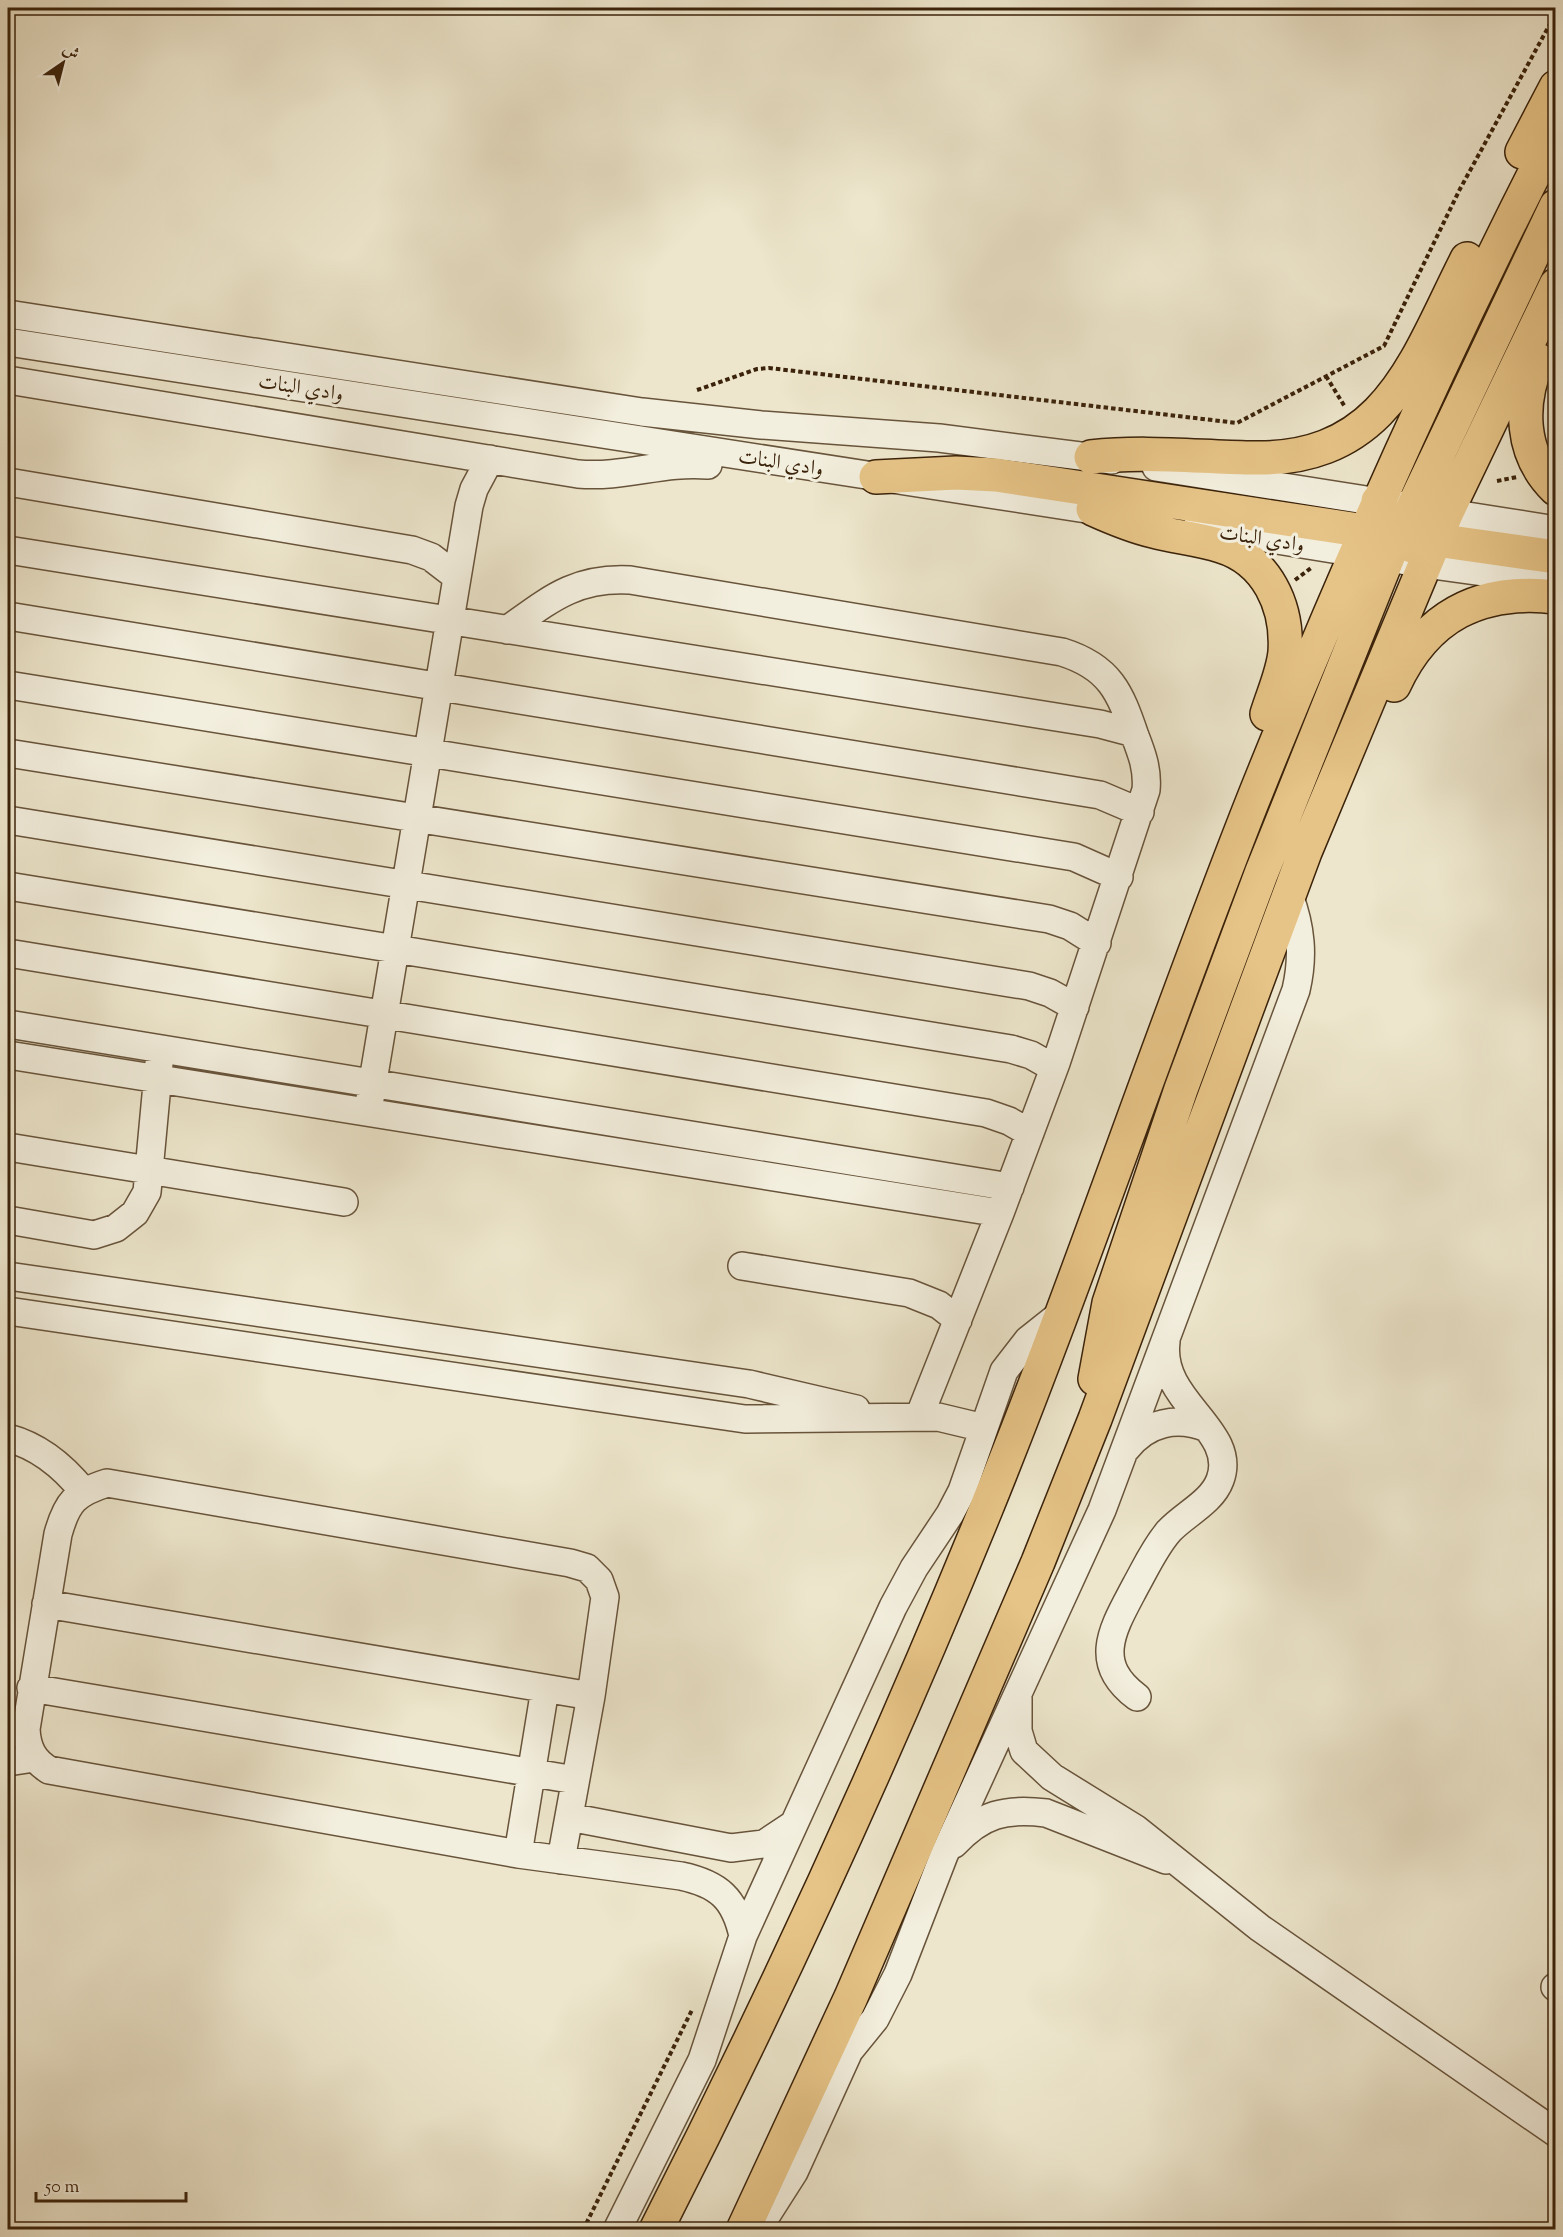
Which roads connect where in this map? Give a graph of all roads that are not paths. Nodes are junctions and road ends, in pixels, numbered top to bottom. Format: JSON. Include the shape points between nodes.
{"nodes":[{"id":1,"x":1556,"y":87,"type":"edge"},
{"id":2,"x":1556,"y":131,"type":"edge"},
{"id":3,"x":1556,"y":206,"type":"edge"},
{"id":4,"x":1556,"y":285,"type":"edge"},
{"id":5,"x":8,"y":314,"type":"edge"},
{"id":6,"x":1556,"y":324,"type":"edge"},
{"id":7,"x":8,"y":342,"type":"edge"},
{"id":8,"x":8,"y":380,"type":"edge"},
{"id":9,"x":1091,"y":457,"type":"junction"},
{"id":10,"x":490,"y":459,"type":"junction"},
{"id":11,"x":794,"y":464,"type":"junction"},
{"id":12,"x":876,"y":477,"type":"junction"},
{"id":13,"x":8,"y":482,"type":"edge"},
{"id":14,"x":1556,"y":489,"type":"edge"},
{"id":15,"x":1378,"y":501,"type":"junction"},
{"id":16,"x":1093,"y":510,"type":"junction"},
{"id":17,"x":1556,"y":530,"type":"edge"},
{"id":18,"x":1403,"y":537,"type":"junction"},
{"id":19,"x":8,"y":550,"type":"edge"},
{"id":20,"x":1556,"y":556,"type":"edge"},
{"id":21,"x":457,"y":577,"type":"junction"},
{"id":22,"x":1556,"y":582,"type":"edge"},
{"id":23,"x":1556,"y":597,"type":"edge"},
{"id":24,"x":8,"y":616,"type":"edge"},
{"id":25,"x":449,"y":621,"type":"junction"},
{"id":26,"x":507,"y":630,"type":"junction"},
{"id":27,"x":8,"y":685,"type":"edge"},
{"id":28,"x":438,"y":688,"type":"junction"},
{"id":29,"x":1134,"y":733,"type":"junction"},
{"id":30,"x":8,"y":753,"type":"edge"},
{"id":31,"x":427,"y":753,"type":"junction"},
{"id":32,"x":1253,"y":801,"type":"junction"},
{"id":33,"x":1140,"y":812,"type":"junction"},
{"id":34,"x":416,"y":818,"type":"junction"},
{"id":35,"x":8,"y":820,"type":"edge"},
{"id":36,"x":1305,"y":852,"type":"junction"},
{"id":37,"x":1119,"y":877,"type":"junction"},
{"id":38,"x":405,"y":884,"type":"junction"},
{"id":39,"x":8,"y":886,"type":"edge"},
{"id":40,"x":1289,"y":895,"type":"junction"},
{"id":41,"x":1097,"y":943,"type":"junction"},
{"id":42,"x":394,"y":951,"type":"junction"},
{"id":43,"x":8,"y":953,"type":"edge"},
{"id":44,"x":1075,"y":1007,"type":"junction"},
{"id":45,"x":384,"y":1015,"type":"junction"},
{"id":46,"x":8,"y":1024,"type":"edge"},
{"id":47,"x":160,"y":1048,"type":"junction"},
{"id":48,"x":8,"y":1055,"type":"edge"},
{"id":49,"x":1054,"y":1068,"type":"junction"},
{"id":50,"x":158,"y":1079,"type":"junction"},
{"id":51,"x":372,"y":1083,"type":"junction"},
{"id":52,"x":367,"y":1114,"type":"junction"},
{"id":53,"x":1030,"y":1133,"type":"junction"},
{"id":54,"x":8,"y":1147,"type":"edge"},
{"id":55,"x":149,"y":1170,"type":"junction"},
{"id":56,"x":1010,"y":1187,"type":"junction"},
{"id":57,"x":344,"y":1202,"type":"dead end"},
{"id":58,"x":1000,"y":1213,"type":"junction"},
{"id":59,"x":8,"y":1220,"type":"edge"},
{"id":60,"x":742,"y":1266,"type":"dead end"},
{"id":61,"x":8,"y":1276,"type":"edge"},
{"id":62,"x":8,"y":1311,"type":"edge"},
{"id":63,"x":1062,"y":1313,"type":"junction"},
{"id":64,"x":958,"y":1320,"type":"junction"},
{"id":65,"x":1167,"y":1335,"type":"junction"},
{"id":66,"x":919,"y":1416,"type":"junction"},
{"id":67,"x":887,"y":1417,"type":"junction"},
{"id":68,"x":1095,"y":1419,"type":"junction"},
{"id":69,"x":984,"y":1428,"type":"junction"},
{"id":70,"x":1208,"y":1428,"type":"junction"},
{"id":71,"x":8,"y":1438,"type":"edge"},
{"id":72,"x":1125,"y":1451,"type":"junction"},
{"id":73,"x":82,"y":1491,"type":"junction"},
{"id":74,"x":46,"y":1604,"type":"junction"},
{"id":75,"x":31,"y":1688,"type":"junction"},
{"id":76,"x":545,"y":1689,"type":"junction"},
{"id":77,"x":1018,"y":1690,"type":"junction"},
{"id":78,"x":591,"y":1696,"type":"junction"},
{"id":79,"x":1137,"y":1697,"type":"dead end"},
{"id":80,"x":34,"y":1758,"type":"junction"},
{"id":81,"x":8,"y":1762,"type":"edge"},
{"id":82,"x":532,"y":1771,"type":"junction"},
{"id":83,"x":575,"y":1780,"type":"junction"},
{"id":84,"x":569,"y":1817,"type":"junction"},
{"id":85,"x":791,"y":1826,"type":"junction"},
{"id":86,"x":518,"y":1854,"type":"junction"},
{"id":87,"x":944,"y":1855,"type":"junction"},
{"id":88,"x":561,"y":1860,"type":"junction"},
{"id":89,"x":1178,"y":1864,"type":"junction"},
{"id":90,"x":743,"y":1936,"type":"junction"},
{"id":91,"x":1556,"y":2133,"type":"edge"},
{"id":92,"x":701,"y":2141,"type":"junction"},
{"id":93,"x":617,"y":2229,"type":"edge"},
{"id":94,"x":656,"y":2229,"type":"edge"},
{"id":95,"x":672,"y":2229,"type":"edge"},
{"id":96,"x":743,"y":2229,"type":"edge"},
{"id":97,"x":757,"y":2229,"type":"edge"}],
"edges":[{"from":1,"to":9,"type":"main road","via":[[1411,370],[1398,392],[1361,430],[1323,447],[1278,457],[1137,453]]},
{"from":2,"to":15,"type":"main road"},
{"from":3,"to":18,"type":"main road"},
{"from":4,"to":18,"type":"main road"},
{"from":5,"to":9,"type":"street","name":"وادي البنات","via":[[642,412],[939,438]]},
{"from":6,"to":14,"type":"main road","via":[[1528,387],[1525,416],[1533,455]]},
{"from":7,"to":11,"type":"street","name":"وادي البنات"},
{"from":8,"to":10,"type":"street"},
{"from":9,"to":15,"type":"street","name":"وادي البنات"},
{"from":10,"to":11,"type":"street","via":[[599,476],[688,464],[736,468]]},
{"from":10,"to":21,"type":"street","via":[[471,497]]},
{"from":11,"to":12,"type":"street","name":"وادي البنات"},
{"from":12,"to":16,"type":"street","name":"وادي البنات"},
{"from":12,"to":18,"type":"main road","via":[[956,472],[1006,476]]},
{"from":13,"to":21,"type":"street","via":[[412,550],[431,557]]},
{"from":15,"to":18,"type":"main road"},
{"from":16,"to":18,"type":"street","name":"وادي البنات"},
{"from":16,"to":32,"type":"main road","via":[[1125,524],[1224,546],[1242,555],[1272,584],[1281,608],[1285,651],[1262,728]]},
{"from":17,"to":18,"type":"street","name":"وادي البنات"},
{"from":18,"to":20,"type":"main road"},
{"from":18,"to":22,"type":"street","name":"وادي البنات"},
{"from":18,"to":32,"type":"main road"},
{"from":18,"to":36,"type":"main road"},
{"from":18,"to":68,"type":"main road","via":[[1265,863],[1181,1089],[1109,1303],[1096,1361]]},
{"from":19,"to":25,"type":"street"},
{"from":21,"to":25,"type":"street"},
{"from":23,"to":36,"type":"main road","via":[[1517,595],[1490,600],[1439,623],[1420,641],[1400,673],[1350,791],[1325,830]]},
{"from":24,"to":28,"type":"street"},
{"from":25,"to":26,"type":"street"},
{"from":25,"to":28,"type":"street"},
{"from":26,"to":29,"type":"street","via":[[1100,724]]},
{"from":26,"to":29,"type":"street","via":[[566,590],[603,580],[630,580],[1062,652],[1094,666],[1113,684]]},
{"from":27,"to":31,"type":"street"},
{"from":28,"to":31,"type":"street"},
{"from":28,"to":33,"type":"street","via":[[1100,795]]},
{"from":29,"to":33,"type":"street","via":[[1147,780]]},
{"from":30,"to":34,"type":"street"},
{"from":31,"to":34,"type":"street"},
{"from":31,"to":37,"type":"street","via":[[1074,857]]},
{"from":32,"to":63,"type":"main road"},
{"from":33,"to":37,"type":"street"},
{"from":34,"to":38,"type":"street"},
{"from":34,"to":41,"type":"street","via":[[1049,919],[1070,926]]},
{"from":35,"to":38,"type":"street"},
{"from":36,"to":40,"type":"main road"},
{"from":37,"to":41,"type":"street"},
{"from":38,"to":42,"type":"street"},
{"from":38,"to":44,"type":"street","via":[[1029,986]]},
{"from":39,"to":42,"type":"street"},
{"from":40,"to":65,"type":"street","via":[[1302,947],[1296,990]]},
{"from":40,"to":68,"type":"main road"},
{"from":41,"to":44,"type":"street"},
{"from":42,"to":45,"type":"street"},
{"from":42,"to":49,"type":"street","via":[[1011,1049]]},
{"from":43,"to":45,"type":"street"},
{"from":44,"to":49,"type":"street"},
{"from":45,"to":51,"type":"street"},
{"from":45,"to":53,"type":"street","via":[[986,1113]]},
{"from":46,"to":47,"type":"street"},
{"from":47,"to":50,"type":"street"},
{"from":47,"to":51,"type":"street"},
{"from":48,"to":50,"type":"street"},
{"from":49,"to":53,"type":"street"},
{"from":50,"to":52,"type":"street"},
{"from":50,"to":55,"type":"street"},
{"from":51,"to":52,"type":"street"},
{"from":51,"to":56,"type":"street"},
{"from":52,"to":58,"type":"street"},
{"from":53,"to":56,"type":"street"},
{"from":54,"to":55,"type":"street"},
{"from":55,"to":57,"type":"street"},
{"from":55,"to":59,"type":"street","via":[[142,1203],[126,1222],[106,1233],[94,1235]]},
{"from":56,"to":58,"type":"street"},
{"from":58,"to":64,"type":"street"},
{"from":60,"to":64,"type":"street","via":[[918,1295]]},
{"from":61,"to":67,"type":"street","via":[[749,1383]]},
{"from":62,"to":67,"type":"street","via":[[745,1419]]},
{"from":63,"to":69,"type":"street","via":[[1015,1354],[997,1386]]},
{"from":63,"to":92,"type":"main road","via":[[988,1505],[898,1719],[802,1932]]},
{"from":64,"to":66,"type":"street"},
{"from":65,"to":70,"type":"street","via":[[1165,1359],[1171,1381]]},
{"from":65,"to":72,"type":"street"},
{"from":66,"to":67,"type":"street"},
{"from":66,"to":69,"type":"street","via":[[953,1419]]},
{"from":68,"to":96,"type":"main road","via":[[967,1732],[851,1997]]},
{"from":69,"to":85,"type":"street","via":[[962,1491],[903,1587]]},
{"from":70,"to":72,"type":"street","via":[[1184,1422],[1159,1424],[1140,1434]]},
{"from":70,"to":79,"type":"street","via":[[1221,1451],[1223,1464],[1215,1490],[1161,1541],[1111,1634],[1111,1665],[1121,1684]]},
{"from":71,"to":73,"type":"street","via":[[59,1465]]},
{"from":72,"to":77,"type":"street"},
{"from":73,"to":74,"type":"street","via":[[65,1509]]},
{"from":73,"to":78,"type":"street","via":[[107,1482],[587,1568],[599,1580],[605,1597]]},
{"from":74,"to":75,"type":"street"},
{"from":74,"to":76,"type":"street"},
{"from":75,"to":80,"type":"street","via":[[27,1739]]},
{"from":75,"to":82,"type":"street"},
{"from":76,"to":78,"type":"street"},
{"from":76,"to":82,"type":"street"},
{"from":77,"to":87,"type":"street"},
{"from":77,"to":89,"type":"street","via":[[1018,1731],[1024,1751],[1032,1760],[1052,1777],[1136,1829]]},
{"from":78,"to":83,"type":"street"},
{"from":80,"to":81,"type":"street"},
{"from":80,"to":86,"type":"street","via":[[58,1774]]},
{"from":82,"to":83,"type":"street"},
{"from":82,"to":86,"type":"street"},
{"from":83,"to":84,"type":"street"},
{"from":84,"to":85,"type":"street","via":[[731,1848],[764,1844]]},
{"from":84,"to":88,"type":"street"},
{"from":85,"to":90,"type":"street"},
{"from":86,"to":88,"type":"street"},
{"from":87,"to":89,"type":"street","via":[[972,1825],[1002,1813],[1025,1810],[1046,1813]]},
{"from":87,"to":97,"type":"street","via":[[893,1984],[875,2019],[849,2051],[794,2172]]},
{"from":88,"to":90,"type":"street","via":[[700,1880],[716,1888],[730,1902]]},
{"from":89,"to":91,"type":"street","via":[[1260,1928]]},
{"from":90,"to":93,"type":"street","via":[[702,2060]]},
{"from":92,"to":94,"type":"main road"},
{"from":92,"to":95,"type":"main road"}]}
